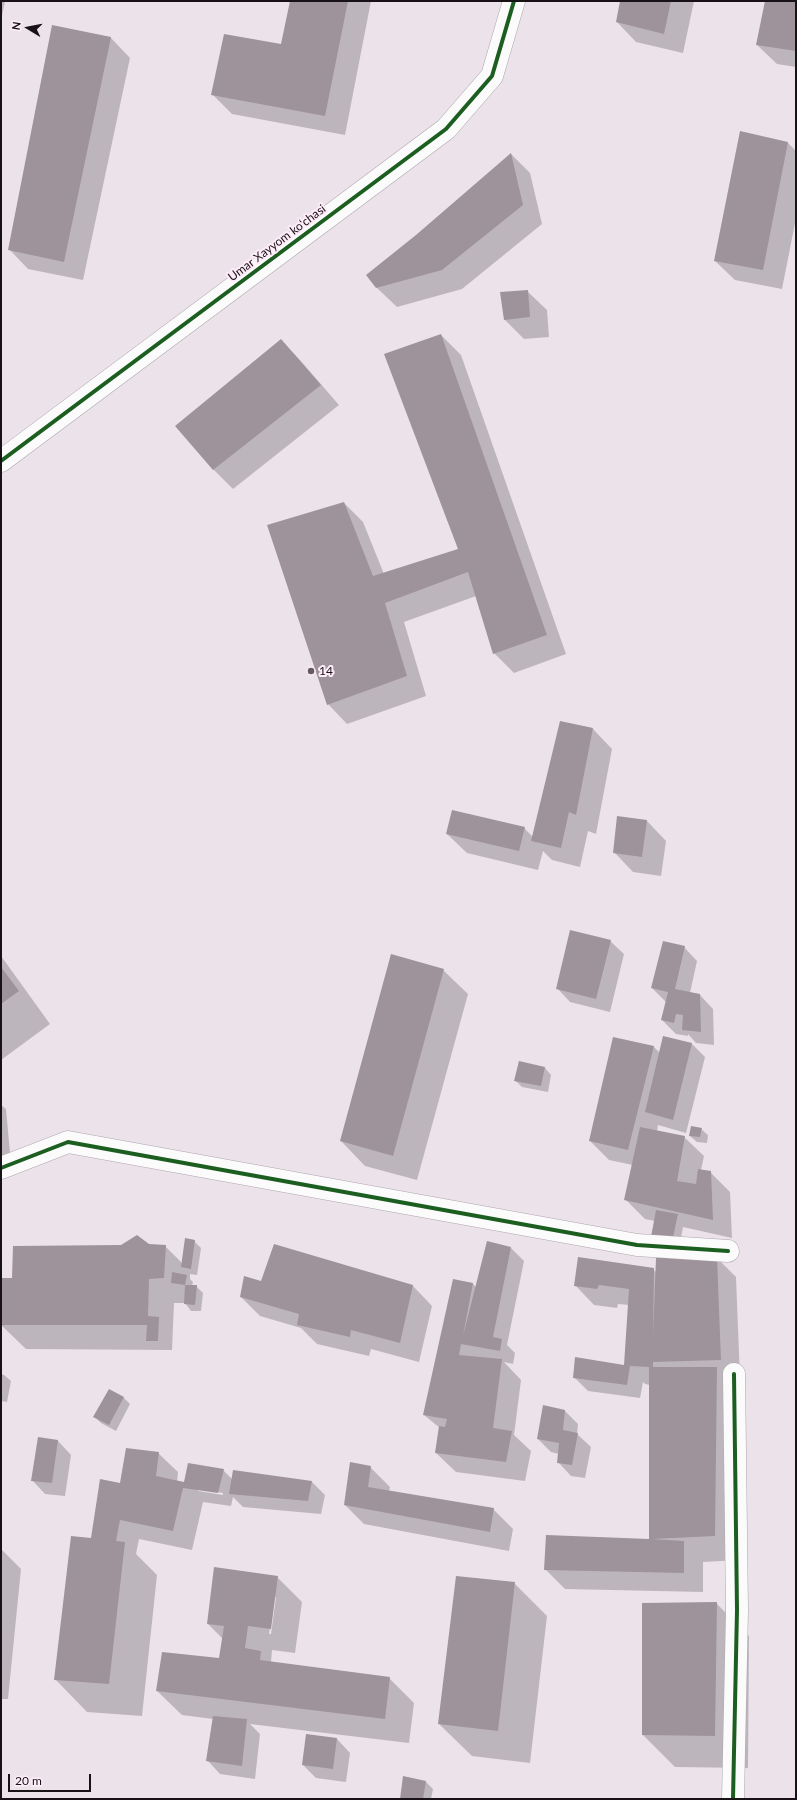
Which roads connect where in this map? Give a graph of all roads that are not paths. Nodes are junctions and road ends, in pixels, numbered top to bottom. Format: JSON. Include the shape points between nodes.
{"nodes":[{"id":1,"x":514,"y":1,"type":"edge"},
{"id":2,"x":1,"y":461,"type":"edge"},
{"id":3,"x":1,"y":1168,"type":"edge"},
{"id":4,"x":728,"y":1251,"type":"dead end"},
{"id":5,"x":734,"y":1374,"type":"dead end"},
{"id":6,"x":733,"y":1799,"type":"edge"}],
"edges":[{"from":1,"to":2,"type":"street","name":"Umar Xayyom ko‘chasi","via":[[492,76],[446,129]]},
{"from":3,"to":4,"type":"street","via":[[68,1142],[637,1245]]},
{"from":5,"to":6,"type":"street","via":[[737,1610]]}]}
